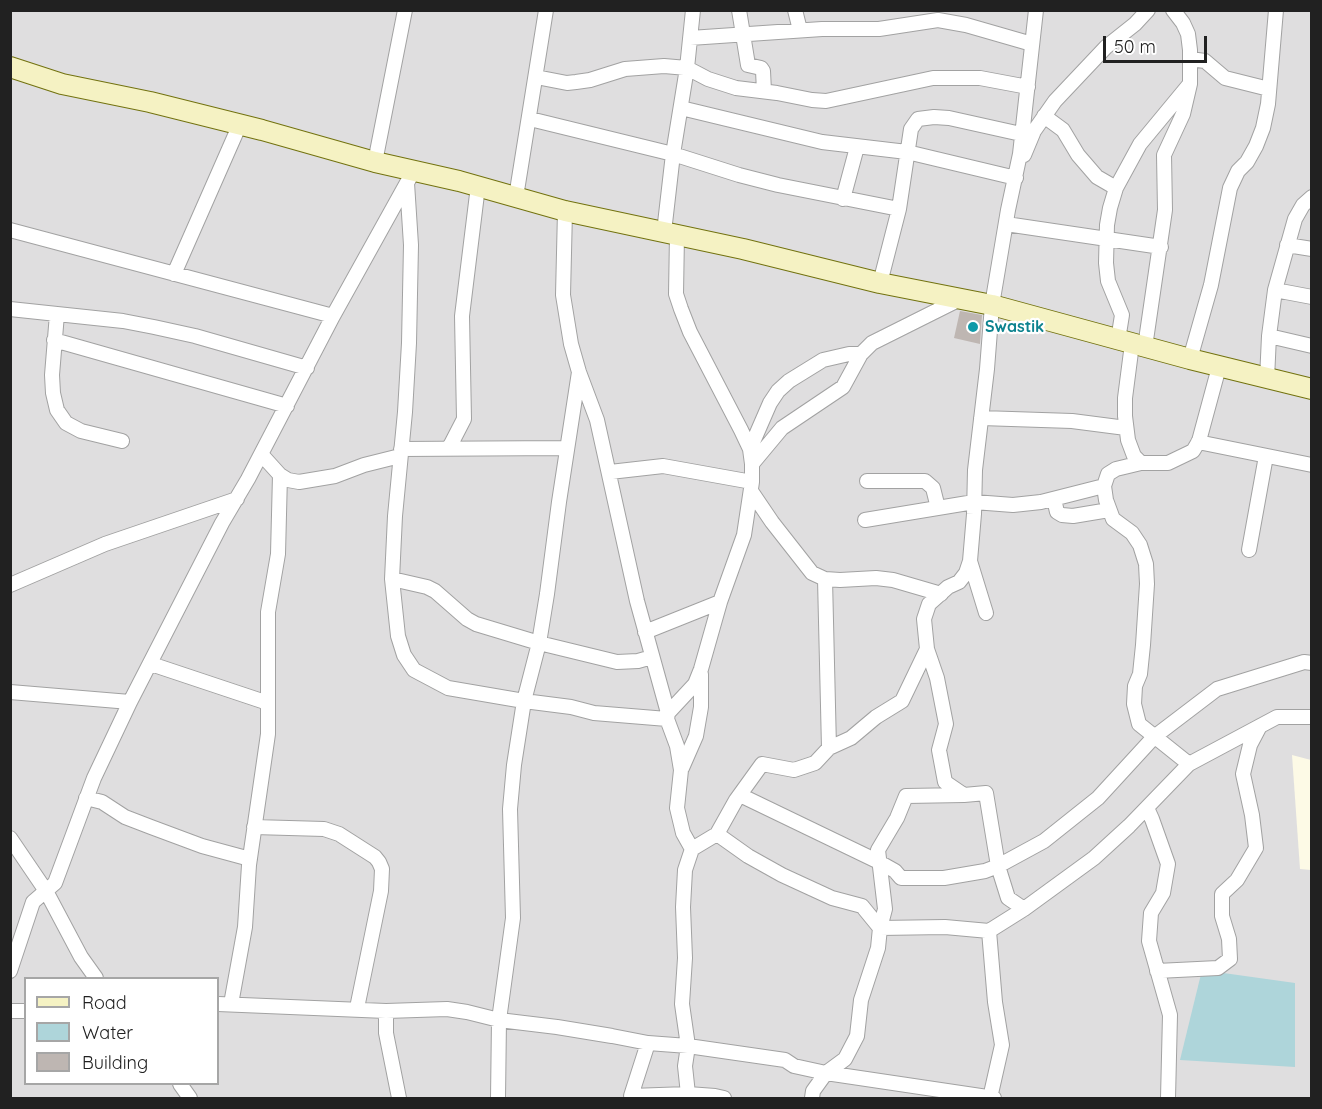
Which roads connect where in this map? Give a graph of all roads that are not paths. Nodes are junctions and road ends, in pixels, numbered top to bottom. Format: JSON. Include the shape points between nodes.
{"nodes":[{"id":1,"x":405,"y":10,"type":"edge"},
{"id":2,"x":546,"y":10,"type":"edge"},
{"id":3,"x":693,"y":10,"type":"edge"},
{"id":4,"x":739,"y":10,"type":"edge"},
{"id":5,"x":795,"y":10,"type":"edge"},
{"id":6,"x":1036,"y":10,"type":"edge"},
{"id":7,"x":1148,"y":10,"type":"edge"},
{"id":8,"x":1173,"y":10,"type":"edge"},
{"id":9,"x":1276,"y":10,"type":"edge"},
{"id":10,"x":923,"y":16,"type":"edge"},
{"id":11,"x":800,"y":30,"type":"junction"},
{"id":12,"x":743,"y":34,"type":"junction"},
{"id":13,"x":690,"y":38,"type":"junction"},
{"id":14,"x":1032,"y":44,"type":"junction"},
{"id":15,"x":1190,"y":58,"type":"junction"},
{"id":16,"x":10,"y":67,"type":"edge"},
{"id":17,"x":687,"y":68,"type":"junction"},
{"id":18,"x":536,"y":77,"type":"junction"},
{"id":19,"x":1190,"y":84,"type":"junction"},
{"id":20,"x":1028,"y":87,"type":"junction"},
{"id":21,"x":1269,"y":89,"type":"junction"},
{"id":22,"x":764,"y":91,"type":"junction"},
{"id":23,"x":681,"y":108,"type":"junction"},
{"id":24,"x":1044,"y":116,"type":"junction"},
{"id":25,"x":530,"y":119,"type":"junction"},
{"id":26,"x":240,"y":124,"type":"junction"},
{"id":27,"x":1021,"y":134,"type":"junction"},
{"id":28,"x":857,"y":147,"type":"junction"},
{"id":29,"x":907,"y":152,"type":"junction"},
{"id":30,"x":673,"y":154,"type":"junction"},
{"id":31,"x":375,"y":162,"type":"junction"},
{"id":32,"x":1017,"y":174,"type":"junction"},
{"id":33,"x":410,"y":177,"type":"junction"},
{"id":34,"x":478,"y":186,"type":"junction"},
{"id":35,"x":1116,"y":188,"type":"junction"},
{"id":36,"x":516,"y":197,"type":"junction"},
{"id":37,"x":1311,"y":197,"type":"edge"},
{"id":38,"x":843,"y":199,"type":"junction"},
{"id":39,"x":899,"y":209,"type":"junction"},
{"id":40,"x":565,"y":211,"type":"junction"},
{"id":41,"x":1006,"y":224,"type":"junction"},
{"id":42,"x":10,"y":230,"type":"edge"},
{"id":43,"x":670,"y":234,"type":"junction"},
{"id":44,"x":1106,"y":239,"type":"junction"},
{"id":45,"x":1287,"y":245,"type":"junction"},
{"id":46,"x":1161,"y":247,"type":"junction"},
{"id":47,"x":1311,"y":249,"type":"edge"},
{"id":48,"x":174,"y":274,"type":"junction"},
{"id":49,"x":880,"y":282,"type":"junction"},
{"id":50,"x":1275,"y":290,"type":"junction"},
{"id":51,"x":1311,"y":297,"type":"edge"},
{"id":52,"x":960,"y":299,"type":"junction"},
{"id":53,"x":992,"y":305,"type":"junction"},
{"id":54,"x":10,"y":309,"type":"edge"},
{"id":55,"x":57,"y":314,"type":"junction"},
{"id":56,"x":333,"y":316,"type":"junction"},
{"id":57,"x":1269,"y":336,"type":"junction"},
{"id":58,"x":54,"y":340,"type":"junction"},
{"id":59,"x":1132,"y":344,"type":"junction"},
{"id":60,"x":1311,"y":346,"type":"edge"},
{"id":61,"x":861,"y":354,"type":"junction"},
{"id":62,"x":1190,"y":359,"type":"junction"},
{"id":63,"x":1219,"y":366,"type":"junction"},
{"id":64,"x":307,"y":368,"type":"junction"},
{"id":65,"x":579,"y":372,"type":"junction"},
{"id":66,"x":1266,"y":379,"type":"junction"},
{"id":67,"x":1311,"y":389,"type":"edge"},
{"id":68,"x":287,"y":406,"type":"junction"},
{"id":69,"x":981,"y":418,"type":"junction"},
{"id":70,"x":1126,"y":428,"type":"junction"},
{"id":71,"x":122,"y":441,"type":"dead end"},
{"id":72,"x":1198,"y":442,"type":"junction"},
{"id":73,"x":449,"y":448,"type":"junction"},
{"id":74,"x":567,"y":448,"type":"junction"},
{"id":75,"x":750,"y":449,"type":"junction"},
{"id":76,"x":401,"y":453,"type":"junction"},
{"id":77,"x":261,"y":454,"type":"junction"},
{"id":78,"x":1266,"y":456,"type":"junction"},
{"id":79,"x":752,"y":464,"type":"junction"},
{"id":80,"x":1141,"y":464,"type":"junction"},
{"id":81,"x":1311,"y":465,"type":"edge"},
{"id":82,"x":610,"y":471,"type":"junction"},
{"id":83,"x":280,"y":476,"type":"junction"},
{"id":84,"x":867,"y":481,"type":"dead end"},
{"id":85,"x":752,"y":486,"type":"junction"},
{"id":86,"x":1104,"y":486,"type":"junction"},
{"id":87,"x":237,"y":499,"type":"junction"},
{"id":88,"x":1054,"y":499,"type":"junction"},
{"id":89,"x":975,"y":502,"type":"junction"},
{"id":90,"x":938,"y":508,"type":"junction"},
{"id":91,"x":1109,"y":510,"type":"junction"},
{"id":92,"x":865,"y":520,"type":"dead end"},
{"id":93,"x":1249,"y":550,"type":"dead end"},
{"id":94,"x":970,"y":561,"type":"junction"},
{"id":95,"x":392,"y":579,"type":"junction"},
{"id":96,"x":825,"y":579,"type":"junction"},
{"id":97,"x":10,"y":585,"type":"edge"},
{"id":98,"x":941,"y":594,"type":"junction"},
{"id":99,"x":720,"y":602,"type":"junction"},
{"id":100,"x":986,"y":613,"type":"dead end"},
{"id":101,"x":645,"y":632,"type":"junction"},
{"id":102,"x":538,"y":643,"type":"junction"},
{"id":103,"x":927,"y":650,"type":"junction"},
{"id":104,"x":652,"y":657,"type":"junction"},
{"id":105,"x":1311,"y":663,"type":"edge"},
{"id":106,"x":151,"y":664,"type":"junction"},
{"id":107,"x":701,"y":669,"type":"junction"},
{"id":108,"x":10,"y":692,"type":"edge"},
{"id":109,"x":130,"y":702,"type":"junction"},
{"id":110,"x":524,"y":702,"type":"junction"},
{"id":111,"x":268,"y":703,"type":"junction"},
{"id":112,"x":668,"y":716,"type":"junction"},
{"id":113,"x":1311,"y":717,"type":"edge"},
{"id":114,"x":1260,"y":726,"type":"junction"},
{"id":115,"x":1154,"y":737,"type":"junction"},
{"id":116,"x":829,"y":748,"type":"junction"},
{"id":117,"x":1189,"y":764,"type":"junction"},
{"id":118,"x":681,"y":770,"type":"junction"},
{"id":119,"x":740,"y":795,"type":"junction"},
{"id":120,"x":964,"y":795,"type":"junction"},
{"id":121,"x":86,"y":798,"type":"junction"},
{"id":122,"x":1147,"y":808,"type":"junction"},
{"id":123,"x":254,"y":827,"type":"junction"},
{"id":124,"x":717,"y":834,"type":"junction"},
{"id":125,"x":10,"y":838,"type":"edge"},
{"id":126,"x":692,"y":849,"type":"junction"},
{"id":127,"x":250,"y":859,"type":"junction"},
{"id":128,"x":879,"y":862,"type":"junction"},
{"id":129,"x":998,"y":867,"type":"junction"},
{"id":130,"x":46,"y":891,"type":"junction"},
{"id":131,"x":1024,"y":909,"type":"junction"},
{"id":132,"x":880,"y":928,"type":"junction"},
{"id":133,"x":989,"y":931,"type":"junction"},
{"id":134,"x":10,"y":971,"type":"edge"},
{"id":135,"x":1157,"y":971,"type":"junction"},
{"id":136,"x":95,"y":977,"type":"edge"},
{"id":137,"x":224,"y":1004,"type":"edge"},
{"id":138,"x":357,"y":1008,"type":"junction"},
{"id":139,"x":386,"y":1011,"type":"junction"},
{"id":140,"x":499,"y":1020,"type":"junction"},
{"id":141,"x":648,"y":1043,"type":"junction"},
{"id":142,"x":688,"y":1046,"type":"junction"},
{"id":143,"x":826,"y":1073,"type":"junction"},
{"id":144,"x":181,"y":1085,"type":"edge"},
{"id":145,"x":688,"y":1094,"type":"junction"},
{"id":146,"x":190,"y":1098,"type":"edge"},
{"id":147,"x":399,"y":1098,"type":"edge"},
{"id":148,"x":498,"y":1098,"type":"edge"},
{"id":149,"x":724,"y":1098,"type":"edge"},
{"id":150,"x":812,"y":1098,"type":"edge"},
{"id":151,"x":991,"y":1098,"type":"edge"},
{"id":152,"x":1168,"y":1098,"type":"edge"}],
"edges":[{"from":1,"to":31,"type":"street"},
{"from":2,"to":18,"type":"street"},
{"from":3,"to":13,"type":"street"},
{"from":4,"to":12,"type":"street"},
{"from":5,"to":11,"type":"street"},
{"from":6,"to":14,"type":"street"},
{"from":7,"to":24,"type":"street","via":[[1106,47]]},
{"from":8,"to":15,"type":"street","via":[[1188,34]]},
{"from":9,"to":21,"type":"street"},
{"from":10,"to":11,"type":"street","via":[[896,28]]},
{"from":10,"to":14,"type":"street"},
{"from":11,"to":12,"type":"street"},
{"from":12,"to":13,"type":"street"},
{"from":12,"to":22,"type":"street","via":[[748,65],[764,71]]},
{"from":13,"to":17,"type":"street"},
{"from":14,"to":20,"type":"street"},
{"from":15,"to":19,"type":"street"},
{"from":15,"to":21,"type":"street","via":[[1205,61],[1225,78]]},
{"from":16,"to":26,"type":"main road","via":[[62,84]]},
{"from":17,"to":18,"type":"street","via":[[638,67],[567,83]]},
{"from":17,"to":22,"type":"street","via":[[722,85]]},
{"from":17,"to":23,"type":"street"},
{"from":18,"to":25,"type":"street"},
{"from":19,"to":35,"type":"street","via":[[1140,144]]},
{"from":19,"to":46,"type":"street","via":[[1183,114],[1164,155]]},
{"from":20,"to":22,"type":"street","via":[[955,76],[826,101]]},
{"from":20,"to":27,"type":"street"},
{"from":21,"to":62,"type":"street","via":[[1256,146],[1230,188]]},
{"from":23,"to":28,"type":"street"},
{"from":23,"to":30,"type":"street"},
{"from":24,"to":32,"type":"street"},
{"from":24,"to":35,"type":"street","via":[[1063,130],[1097,177]]},
{"from":25,"to":30,"type":"street"},
{"from":25,"to":36,"type":"street"},
{"from":26,"to":31,"type":"main road"},
{"from":26,"to":48,"type":"street"},
{"from":27,"to":29,"type":"street","via":[[950,118],[918,119],[911,129]]},
{"from":27,"to":32,"type":"street"},
{"from":28,"to":29,"type":"street"},
{"from":28,"to":38,"type":"street"},
{"from":29,"to":32,"type":"street"},
{"from":29,"to":39,"type":"street"},
{"from":30,"to":38,"type":"street","via":[[739,176]]},
{"from":30,"to":43,"type":"street"},
{"from":31,"to":33,"type":"main road"},
{"from":32,"to":41,"type":"street"},
{"from":33,"to":34,"type":"main road"},
{"from":33,"to":56,"type":"street"},
{"from":33,"to":76,"type":"street","via":[[411,288]]},
{"from":34,"to":36,"type":"main road"},
{"from":34,"to":73,"type":"street","via":[[462,316],[464,419]]},
{"from":35,"to":44,"type":"street"},
{"from":36,"to":40,"type":"main road"},
{"from":37,"to":45,"type":"street","via":[[1295,219]]},
{"from":38,"to":39,"type":"street"},
{"from":39,"to":49,"type":"street"},
{"from":40,"to":43,"type":"main road"},
{"from":40,"to":65,"type":"street","via":[[563,295]]},
{"from":41,"to":44,"type":"street"},
{"from":41,"to":53,"type":"street"},
{"from":42,"to":48,"type":"street"},
{"from":43,"to":49,"type":"main road"},
{"from":43,"to":75,"type":"street","via":[[681,309]]},
{"from":44,"to":46,"type":"street"},
{"from":44,"to":59,"type":"street","via":[[1108,281]]},
{"from":45,"to":47,"type":"street"},
{"from":45,"to":50,"type":"street"},
{"from":46,"to":59,"type":"street"},
{"from":48,"to":56,"type":"street"},
{"from":49,"to":52,"type":"main road"},
{"from":50,"to":51,"type":"street"},
{"from":50,"to":57,"type":"street"},
{"from":52,"to":53,"type":"main road"},
{"from":52,"to":61,"type":"street","via":[[886,335]]},
{"from":53,"to":59,"type":"main road"},
{"from":53,"to":69,"type":"street"},
{"from":54,"to":55,"type":"street"},
{"from":55,"to":58,"type":"street"},
{"from":55,"to":64,"type":"street","via":[[154,327]]},
{"from":56,"to":64,"type":"street"},
{"from":57,"to":60,"type":"street"},
{"from":57,"to":66,"type":"street"},
{"from":58,"to":68,"type":"street"},
{"from":58,"to":71,"type":"street","via":[[52,375],[57,410],[66,423],[81,431]]},
{"from":59,"to":62,"type":"main road"},
{"from":59,"to":70,"type":"street","via":[[1125,398]]},
{"from":61,"to":75,"type":"street","via":[[823,360],[789,381],[770,403]]},
{"from":61,"to":79,"type":"street","via":[[843,387],[782,428]]},
{"from":62,"to":63,"type":"main road"},
{"from":63,"to":66,"type":"main road"},
{"from":63,"to":72,"type":"street"},
{"from":64,"to":68,"type":"street"},
{"from":65,"to":74,"type":"street"},
{"from":65,"to":82,"type":"street"},
{"from":66,"to":67,"type":"main road"},
{"from":68,"to":77,"type":"street"},
{"from":69,"to":70,"type":"street","via":[[1072,421]]},
{"from":69,"to":89,"type":"street"},
{"from":70,"to":80,"type":"street","via":[[1134,456]]},
{"from":72,"to":78,"type":"street"},
{"from":72,"to":80,"type":"street","via":[[1193,451],[1168,463]]},
{"from":73,"to":74,"type":"street"},
{"from":73,"to":76,"type":"street"},
{"from":74,"to":102,"type":"street"},
{"from":75,"to":79,"type":"street"},
{"from":76,"to":83,"type":"street","via":[[322,479],[299,482]]},
{"from":76,"to":95,"type":"street"},
{"from":77,"to":83,"type":"street"},
{"from":77,"to":87,"type":"street"},
{"from":78,"to":81,"type":"street"},
{"from":78,"to":93,"type":"street"},
{"from":79,"to":85,"type":"street"},
{"from":80,"to":86,"type":"street","via":[[1116,469],[1108,474]]},
{"from":82,"to":85,"type":"street","via":[[663,466]]},
{"from":82,"to":101,"type":"street"},
{"from":83,"to":111,"type":"street","via":[[279,554],[268,612]]},
{"from":84,"to":90,"type":"street","via":[[925,481],[933,488]]},
{"from":85,"to":96,"type":"street","via":[[772,522],[806,566]]},
{"from":85,"to":99,"type":"street","via":[[744,536]]},
{"from":86,"to":88,"type":"street"},
{"from":86,"to":91,"type":"street"},
{"from":87,"to":97,"type":"street","via":[[105,544]]},
{"from":87,"to":106,"type":"street"},
{"from":88,"to":89,"type":"street","via":[[1013,505]]},
{"from":88,"to":91,"type":"street","via":[[1057,512],[1062,515]]},
{"from":89,"to":90,"type":"street"},
{"from":89,"to":94,"type":"street"},
{"from":90,"to":92,"type":"street"},
{"from":91,"to":115,"type":"street","via":[[1113,519],[1132,533],[1146,564],[1143,645],[1134,704],[1139,724]]},
{"from":94,"to":98,"type":"street","via":[[959,582]]},
{"from":94,"to":100,"type":"street"},
{"from":95,"to":102,"type":"street","via":[[435,591],[476,624]]},
{"from":95,"to":110,"type":"street","via":[[398,636],[404,656],[414,669],[448,688]]},
{"from":96,"to":98,"type":"street","via":[[893,580]]},
{"from":96,"to":116,"type":"street"},
{"from":98,"to":103,"type":"street","via":[[929,604],[924,619]]},
{"from":99,"to":101,"type":"street"},
{"from":99,"to":107,"type":"street"},
{"from":101,"to":104,"type":"street"},
{"from":102,"to":104,"type":"street","via":[[617,662]]},
{"from":102,"to":110,"type":"street"},
{"from":103,"to":116,"type":"street","via":[[902,701],[851,738]]},
{"from":103,"to":120,"type":"street","via":[[946,724],[939,750],[945,782]]},
{"from":104,"to":112,"type":"street"},
{"from":105,"to":115,"type":"street","via":[[1217,689]]},
{"from":106,"to":109,"type":"street"},
{"from":106,"to":111,"type":"street"},
{"from":107,"to":112,"type":"street","via":[[695,684]]},
{"from":107,"to":118,"type":"street","via":[[696,736]]},
{"from":108,"to":109,"type":"street"},
{"from":109,"to":121,"type":"street"},
{"from":110,"to":112,"type":"street","via":[[594,713]]},
{"from":110,"to":140,"type":"street","via":[[510,808],[513,918]]},
{"from":111,"to":123,"type":"street","via":[[265,758]]},
{"from":112,"to":118,"type":"street"},
{"from":113,"to":114,"type":"street","via":[[1277,717]]},
{"from":114,"to":117,"type":"street"},
{"from":114,"to":135,"type":"street","via":[[1250,745],[1243,774],[1256,848],[1237,880],[1222,894],[1230,959],[1218,968]]},
{"from":115,"to":117,"type":"street"},
{"from":115,"to":129,"type":"street","via":[[1098,798],[1044,841]]},
{"from":116,"to":119,"type":"street","via":[[815,763],[794,770],[762,764]]},
{"from":117,"to":122,"type":"street"},
{"from":118,"to":126,"type":"street","via":[[677,808]]},
{"from":119,"to":124,"type":"street"},
{"from":119,"to":128,"type":"street"},
{"from":120,"to":128,"type":"street","via":[[906,796],[878,850]]},
{"from":120,"to":129,"type":"street","via":[[986,794]]},
{"from":121,"to":127,"type":"street","via":[[202,846]]},
{"from":121,"to":130,"type":"street","via":[[55,883]]},
{"from":122,"to":131,"type":"street","via":[[1094,858]]},
{"from":122,"to":135,"type":"street","via":[[1168,864],[1164,893],[1150,913],[1149,940]]},
{"from":123,"to":127,"type":"street"},
{"from":123,"to":138,"type":"street","via":[[324,829],[375,857],[382,869]]},
{"from":124,"to":126,"type":"street"},
{"from":124,"to":132,"type":"street","via":[[782,875],[832,898],[862,906]]},
{"from":125,"to":130,"type":"street"},
{"from":126,"to":142,"type":"street","via":[[685,870],[683,907],[682,1004]]},
{"from":127,"to":137,"type":"street","via":[[245,927]]},
{"from":128,"to":129,"type":"street","via":[[901,878],[944,878]]},
{"from":128,"to":132,"type":"street","via":[[885,909]]},
{"from":129,"to":131,"type":"street","via":[[1008,898]]},
{"from":130,"to":134,"type":"street","via":[[33,902]]},
{"from":130,"to":136,"type":"street"},
{"from":131,"to":133,"type":"street"},
{"from":132,"to":133,"type":"street"},
{"from":132,"to":143,"type":"street","via":[[878,948],[861,1000],[857,1036],[845,1059]]},
{"from":133,"to":151,"type":"street","via":[[994,1002],[1002,1045]]},
{"from":135,"to":152,"type":"street","via":[[1170,1015]]},
{"from":137,"to":138,"type":"street"},
{"from":138,"to":139,"type":"street"},
{"from":139,"to":140,"type":"street","via":[[447,1009]]},
{"from":139,"to":147,"type":"street","via":[[386,1034]]},
{"from":140,"to":141,"type":"street"},
{"from":140,"to":148,"type":"street"},
{"from":141,"to":142,"type":"street"},
{"from":141,"to":145,"type":"street","via":[[631,1096]]},
{"from":142,"to":143,"type":"street","via":[[785,1060]]},
{"from":142,"to":145,"type":"street"},
{"from":143,"to":150,"type":"street"},
{"from":143,"to":151,"type":"street"},
{"from":144,"to":146,"type":"street"},
{"from":145,"to":149,"type":"street"}]}
